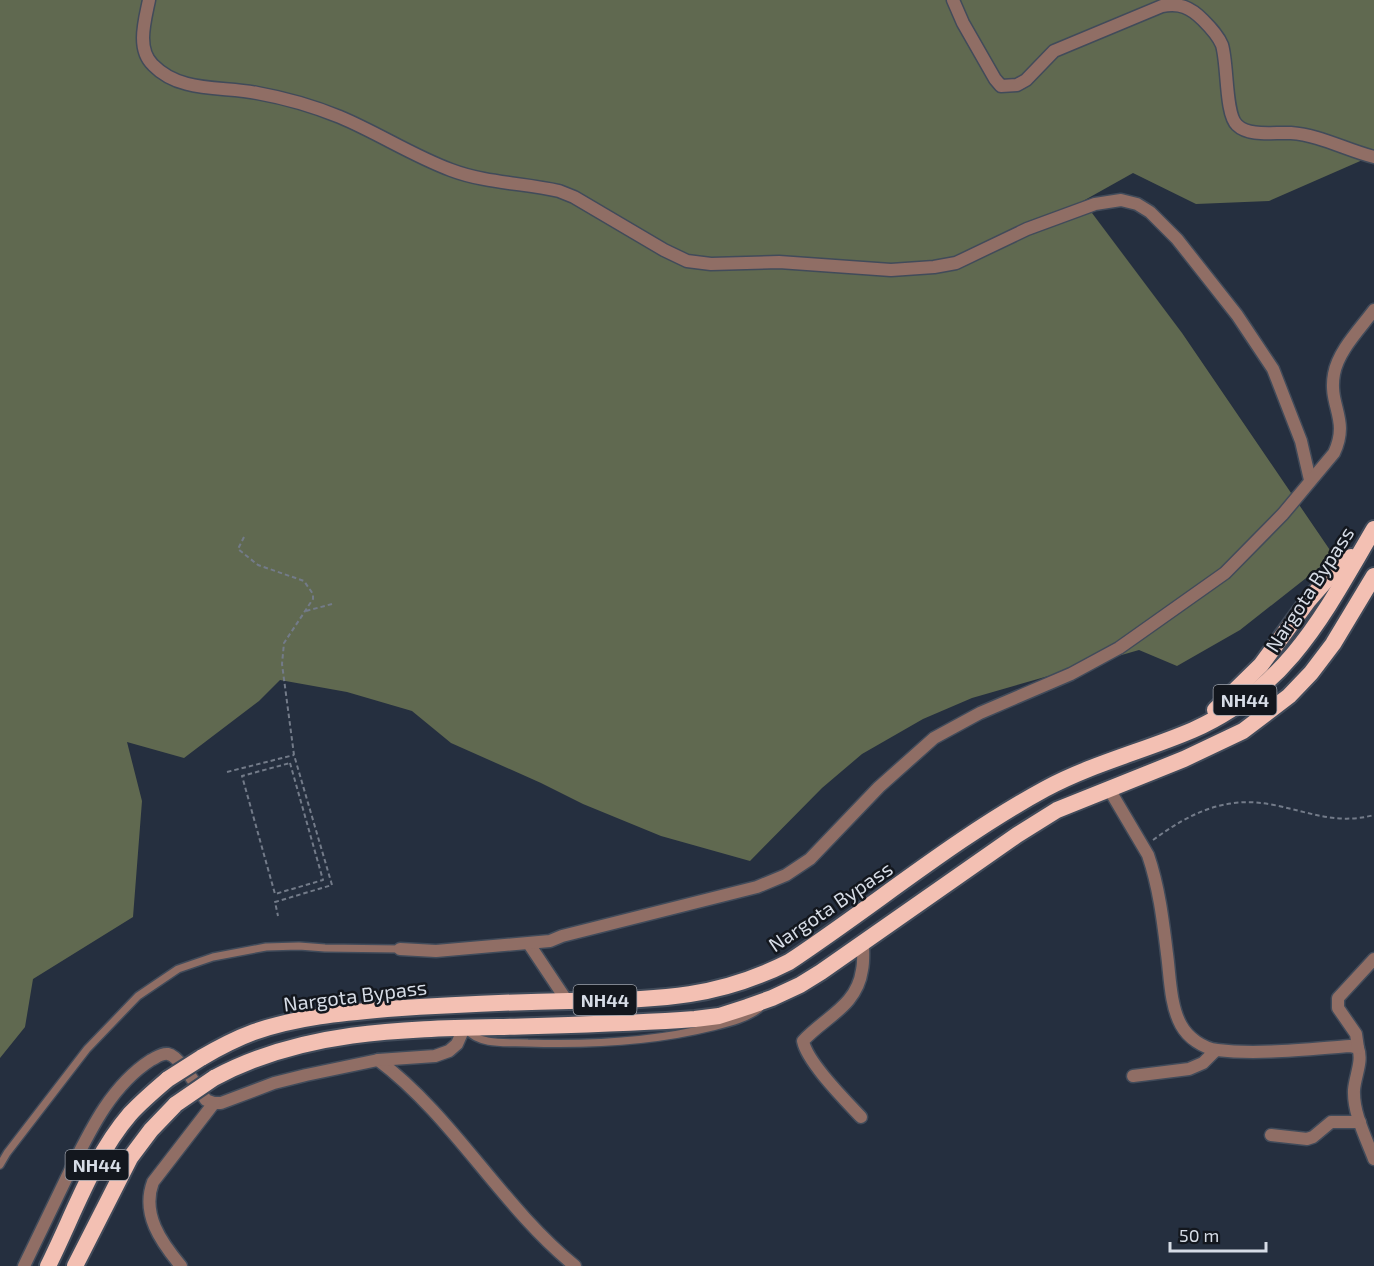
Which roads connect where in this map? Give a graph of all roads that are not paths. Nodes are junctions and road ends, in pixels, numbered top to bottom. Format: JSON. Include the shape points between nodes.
{"nodes":[{"id":1,"x":149,"y":0,"type":"edge"},
{"id":2,"x":953,"y":0,"type":"edge"},
{"id":3,"x":1374,"y":157,"type":"edge"},
{"id":4,"x":1374,"y":310,"type":"edge"},
{"id":5,"x":1310,"y":480,"type":"junction"},
{"id":6,"x":1370,"y":536,"type":"edge"},
{"id":7,"x":1374,"y":576,"type":"edge"},
{"id":8,"x":1109,"y":789,"type":"junction"},
{"id":9,"x":863,"y":942,"type":"junction"},
{"id":10,"x":529,"y":944,"type":"junction"},
{"id":11,"x":400,"y":949,"type":"joint"},
{"id":12,"x":1374,"y":958,"type":"edge"},
{"id":13,"x":567,"y":1001,"type":"junction"},
{"id":14,"x":465,"y":1028,"type":"junction"},
{"id":15,"x":1358,"y":1048,"type":"junction"},
{"id":16,"x":1216,"y":1050,"type":"junction"},
{"id":17,"x":378,"y":1060,"type":"junction"},
{"id":18,"x":1133,"y":1076,"type":"dead end"},
{"id":19,"x":214,"y":1103,"type":"junction"},
{"id":20,"x":861,"y":1117,"type":"dead end"},
{"id":21,"x":1360,"y":1122,"type":"junction"},
{"id":22,"x":1271,"y":1135,"type":"dead end"},
{"id":23,"x":1374,"y":1159,"type":"edge"},
{"id":24,"x":0,"y":1165,"type":"edge"},
{"id":25,"x":24,"y":1266,"type":"edge"},
{"id":26,"x":48,"y":1266,"type":"edge"},
{"id":27,"x":75,"y":1266,"type":"edge"},
{"id":28,"x":181,"y":1266,"type":"edge"},
{"id":29,"x":575,"y":1266,"type":"edge"}],
"edges":[{"from":1,"to":5,"type":"street","via":[[143,37],[146,58],[171,78],[193,86],[290,99],[340,117],[452,171],[559,191],[687,261],[779,262],[891,270],[934,267],[956,263],[1078,209],[1107,201],[1137,204],[1177,239],[1237,315],[1273,369],[1301,441]]},
{"from":2,"to":3,"type":"street","via":[[995,79],[1007,87],[1026,80],[1054,51],[1162,6],[1180,4],[1199,16],[1221,43],[1230,114],[1237,126],[1251,132],[1316,136]]},
{"from":4,"to":5,"type":"street","via":[[1339,358],[1333,387],[1341,434],[1334,453]]},
{"from":5,"to":10,"type":"street","via":[[1283,514],[1216,579],[1119,648],[934,738],[879,787],[817,852],[786,875],[731,895]]},
{"from":6,"to":13,"type":"highway","name":"Nargota Bypass","number":"NH44","via":[[1312,631],[1278,673],[1239,705],[1194,729],[1047,788],[971,834],[814,945],[767,973],[723,988],[671,998]]},
{"from":7,"to":8,"type":"highway","name":"Nargota Bypass","number":"NH44","via":[[1333,644],[1282,702],[1243,731],[1216,745]]},
{"from":8,"to":9,"type":"highway","name":"Nargota Bypass","number":"NH44","via":[[1057,810]]},
{"from":8,"to":16,"type":"street","via":[[1151,864],[1181,1026],[1204,1046]]},
{"from":9,"to":14,"type":"highway","name":"Nargota Bypass","number":"NH44","via":[[821,972],[772,998],[719,1016]]},
{"from":9,"to":20,"type":"street","via":[[856,992],[847,1005],[803,1041],[816,1065]]},
{"from":10,"to":11,"type":"street","via":[[436,951]]},
{"from":10,"to":13,"type":"street"},
{"from":11,"to":24,"type":"lane","via":[[266,947],[213,957],[178,969],[138,996],[87,1049]]},
{"from":12,"to":15,"type":"street","via":[[1338,998],[1338,1008],[1356,1034]]},
{"from":13,"to":26,"type":"highway","name":"Nargota Bypass","number":"NH44","bridge":true,"via":[[422,1007],[308,1018],[225,1044],[168,1079],[130,1115],[92,1174]]},
{"from":14,"to":17,"type":"street","via":[[449,1051],[435,1056]]},
{"from":14,"to":27,"type":"highway","name":"Nargota Bypass","number":"NH44","bridge":true,"via":[[329,1038],[269,1053],[213,1078],[176,1104],[130,1158]]},
{"from":15,"to":16,"type":"street"},
{"from":15,"to":21,"type":"street","via":[[1354,1091]]},
{"from":16,"to":18,"type":"street","via":[[1203,1063],[1189,1069]]},
{"from":17,"to":19,"type":"street","via":[[274,1083]]},
{"from":17,"to":29,"type":"street","via":[[426,1104],[546,1240]]},
{"from":19,"to":25,"type":"street","via":[[206,1100],[174,1056],[161,1054],[143,1066],[109,1101],[92,1126]]},
{"from":19,"to":28,"type":"street","via":[[149,1191],[149,1211],[159,1236]]},
{"from":21,"to":22,"type":"street","via":[[1328,1123],[1306,1139]]},
{"from":21,"to":23,"type":"street"}]}
